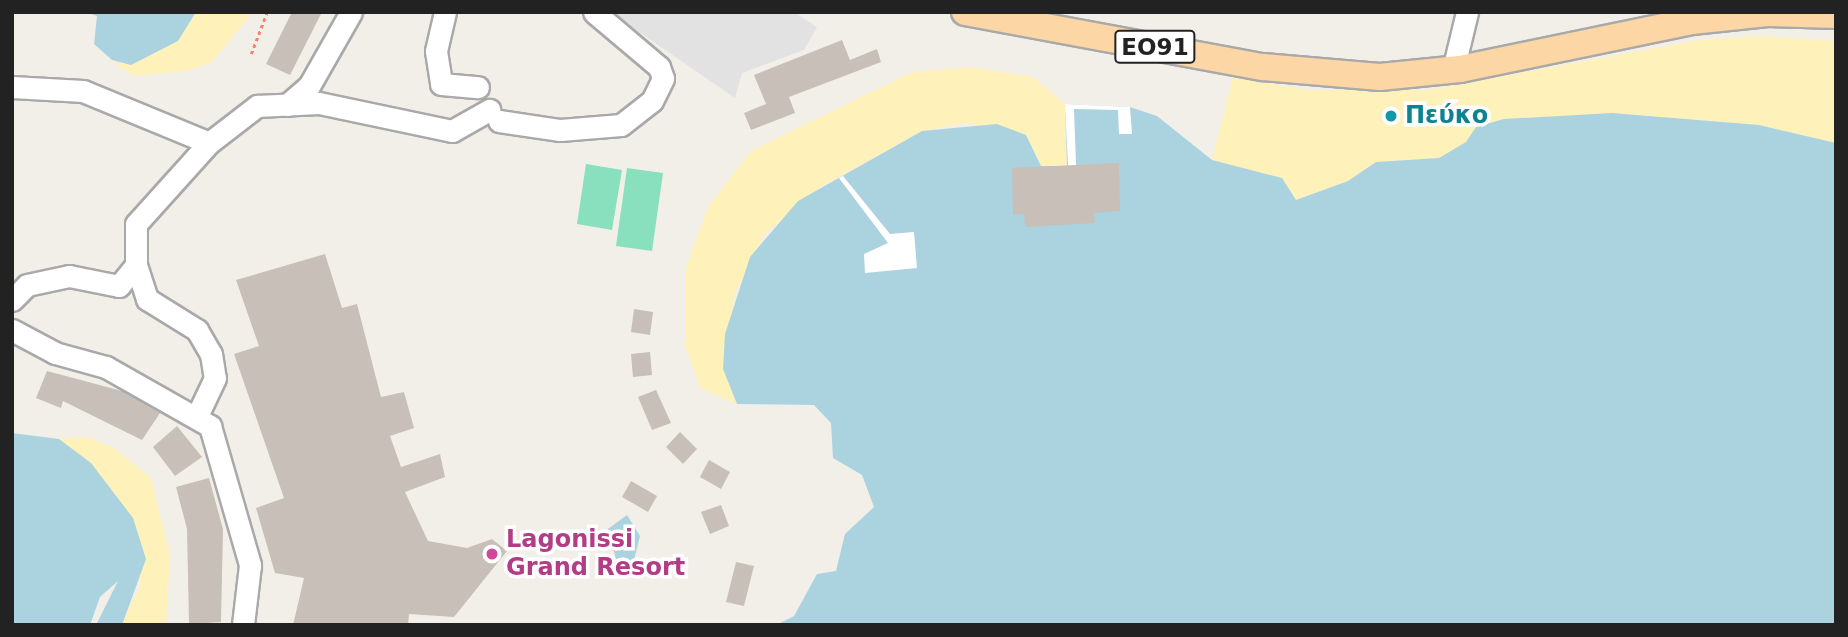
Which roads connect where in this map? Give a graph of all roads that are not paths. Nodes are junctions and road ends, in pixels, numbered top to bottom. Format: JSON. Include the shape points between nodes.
{"nodes":[{"id":1,"x":351,"y":12,"type":"edge"},
{"id":2,"x":444,"y":12,"type":"edge"},
{"id":3,"x":594,"y":12,"type":"edge"},
{"id":4,"x":965,"y":12,"type":"edge"},
{"id":5,"x":1467,"y":12,"type":"edge"},
{"id":6,"x":1836,"y":15,"type":"edge"},
{"id":7,"x":1453,"y":71,"type":"junction"},
{"id":8,"x":12,"y":87,"type":"edge"},
{"id":9,"x":478,"y":87,"type":"dead end"},
{"id":10,"x":288,"y":105,"type":"junction"},
{"id":11,"x":209,"y":143,"type":"junction"},
{"id":12,"x":136,"y":265,"type":"junction"},
{"id":13,"x":12,"y":300,"type":"edge"},
{"id":14,"x":12,"y":330,"type":"edge"},
{"id":15,"x":196,"y":418,"type":"junction"},
{"id":16,"x":243,"y":625,"type":"edge"}],
"edges":[{"from":1,"to":10,"type":"street","via":[[309,86]]},
{"from":2,"to":9,"type":"street","via":[[436,51],[441,84]]},
{"from":3,"to":10,"type":"street","via":[[659,68],[663,78],[652,101],[621,125],[560,130],[494,116],[452,131],[319,103]]},
{"from":4,"to":7,"type":"main road","number":"ΕΟ91","via":[[1311,74],[1380,77]]},
{"from":5,"to":7,"type":"street"},
{"from":6,"to":7,"type":"main road","number":"ΕΟ91","via":[[1768,13],[1692,21]]},
{"from":8,"to":11,"type":"street","via":[[83,90]]},
{"from":10,"to":11,"type":"street","via":[[257,106]]},
{"from":11,"to":12,"type":"street","via":[[136,224]]},
{"from":12,"to":13,"type":"street","via":[[119,286],[69,276],[27,285]]},
{"from":12,"to":15,"type":"street","via":[[147,299],[197,330],[211,354],[215,378]]},
{"from":14,"to":15,"type":"street","via":[[55,353],[107,367]]},
{"from":15,"to":16,"type":"street","via":[[210,426],[250,565]]}]}
